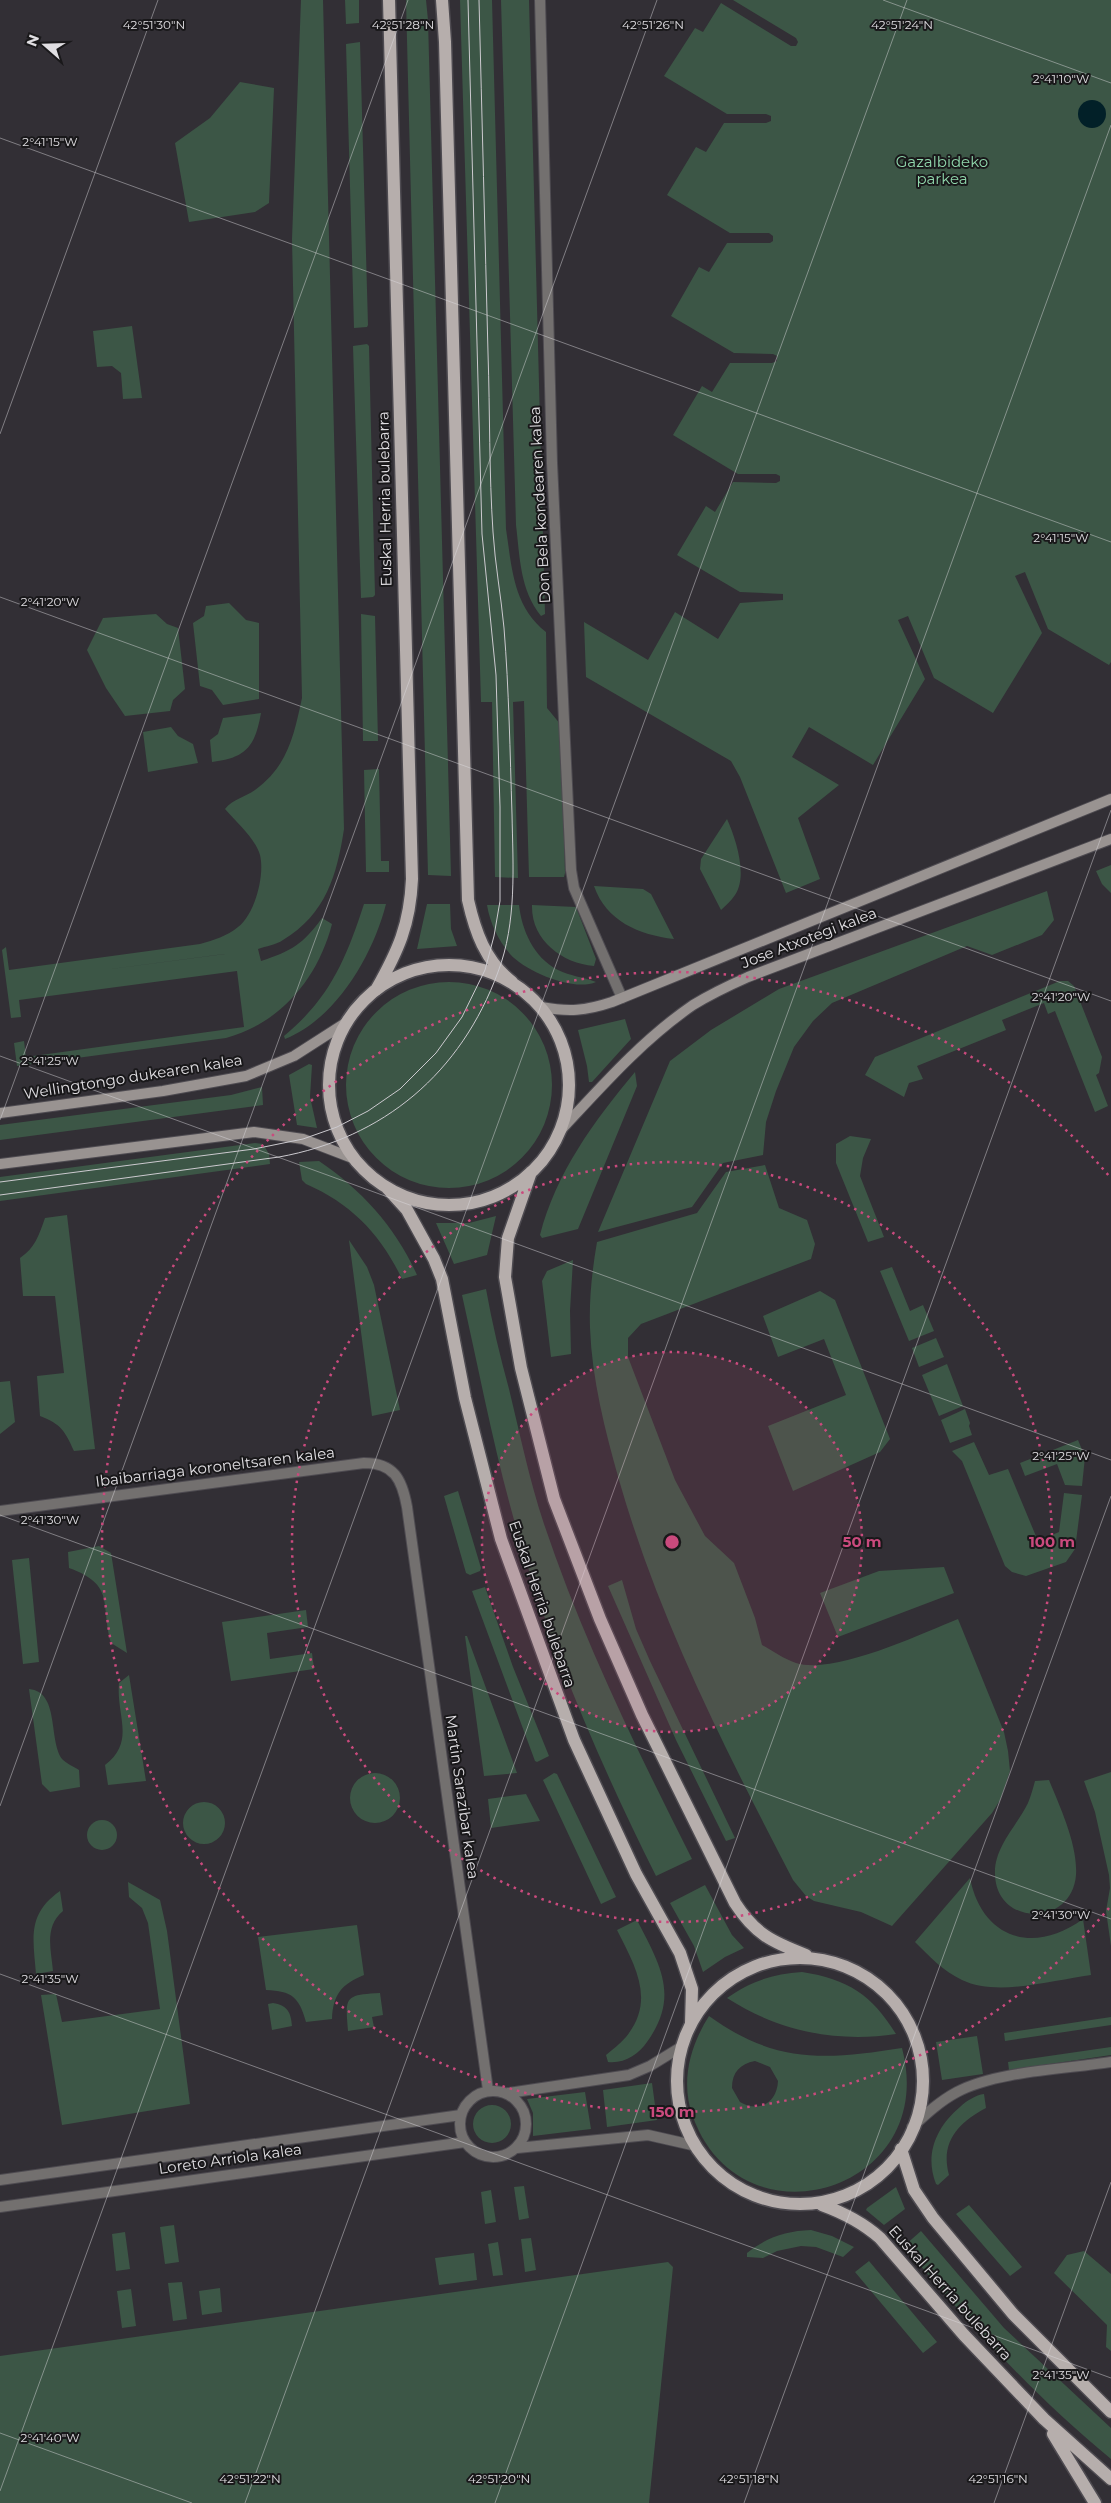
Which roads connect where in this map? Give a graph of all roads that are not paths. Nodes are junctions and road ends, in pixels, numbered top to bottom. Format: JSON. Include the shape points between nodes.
{"nodes":[{"id":1,"x":389,"y":0,"type":"edge"},
{"id":2,"x":442,"y":0,"type":"edge"},
{"id":3,"x":540,"y":0,"type":"edge"},
{"id":4,"x":1111,"y":799,"type":"edge"},
{"id":5,"x":1111,"y":839,"type":"edge"},
{"id":6,"x":512,"y":982,"type":"junction"},
{"id":7,"x":376,"y":990,"type":"junction"},
{"id":8,"x":622,"y":998,"type":"junction"},
{"id":9,"x":541,"y":1008,"type":"junction"},
{"id":10,"x":347,"y":1022,"type":"junction"},
{"id":11,"x":0,"y":1113,"type":"edge"},
{"id":12,"x":559,"y":1132,"type":"junction"},
{"id":13,"x":355,"y":1159,"type":"junction"},
{"id":14,"x":0,"y":1164,"type":"edge"},
{"id":15,"x":531,"y":1172,"type":"junction"},
{"id":16,"x":387,"y":1188,"type":"junction"},
{"id":17,"x":407,"y":1507,"type":"joint"},
{"id":18,"x":0,"y":1511,"type":"edge"},
{"id":19,"x":806,"y":1955,"type":"junction"},
{"id":20,"x":692,"y":2023,"type":"junction"},
{"id":21,"x":681,"y":2047,"type":"junction"},
{"id":22,"x":1111,"y":2062,"type":"edge"},
{"id":23,"x":488,"y":2090,"type":"junction"},
{"id":24,"x":508,"y":2093,"type":"junction"},
{"id":25,"x":461,"y":2115,"type":"junction"},
{"id":26,"x":912,"y":2127,"type":"junction"},
{"id":27,"x":465,"y":2142,"type":"junction"},
{"id":28,"x":692,"y":2145,"type":"junction"},
{"id":29,"x":517,"y":2148,"type":"junction"},
{"id":30,"x":901,"y":2149,"type":"junction"},
{"id":31,"x":0,"y":2180,"type":"edge"},
{"id":32,"x":822,"y":2205,"type":"junction"},
{"id":33,"x":0,"y":2207,"type":"edge"},
{"id":34,"x":1079,"y":2378,"type":"junction"},
{"id":35,"x":1111,"y":2400,"type":"edge"},
{"id":36,"x":1111,"y":2412,"type":"edge"},
{"id":37,"x":1044,"y":2419,"type":"junction"},
{"id":38,"x":1111,"y":2479,"type":"edge"},
{"id":39,"x":1095,"y":2503,"type":"edge"}],
"edges":[{"from":1,"to":7,"type":"main road","name":"Euskal Herria bulebarra","via":[[412,880],[409,918],[404,935]]},
{"from":2,"to":6,"type":"main road","via":[[468,900],[480,941],[498,972]]},
{"from":3,"to":8,"type":"street","name":"Don Bela kondearen kalea","via":[[552,463],[571,870],[574,888]]},
{"from":4,"to":8,"type":"main road","name":"Jose Atxotegi kalea"},
{"from":5,"to":12,"type":"main road","name":"Jose Atxotegi kalea","via":[[722,989],[676,1018],[640,1048]]},
{"from":6,"to":7,"type":"main road","via":[[484,970],[462,965],[439,965],[402,975]]},
{"from":6,"to":9,"type":"main road"},
{"from":7,"to":10,"type":"main road"},
{"from":8,"to":9,"type":"main road","name":"Jose Atxotegi kalea","via":[[590,1009],[568,1012]]},
{"from":9,"to":12,"type":"main road","via":[[557,1032],[568,1067],[566,1111]]},
{"from":10,"to":11,"type":"main road","name":"Wellingtongo dukearen kalea","via":[[294,1056],[246,1076]]},
{"from":10,"to":13,"type":"main road","via":[[333,1055],[330,1091],[337,1127]]},
{"from":12,"to":15,"type":"main road","via":[[547,1154]]},
{"from":13,"to":14,"type":"main road","via":[[304,1139],[254,1132]]},
{"from":13,"to":16,"type":"main road"},
{"from":15,"to":16,"type":"main road","via":[[494,1196],[473,1203],[429,1203]]},
{"from":15,"to":19,"type":"main road","via":[[508,1238],[506,1277],[521,1368],[556,1507],[642,1715],[735,1903],[762,1936]]},
{"from":16,"to":20,"type":"main road","name":"Euskal Herria bulebarra","via":[[407,1210],[437,1266],[465,1398],[501,1539],[574,1740],[636,1874],[680,1953],[692,1988]]},
{"from":17,"to":18,"type":"street","name":"Ibaibarriaga koroneltsaren kalea","via":[[401,1483],[394,1474],[378,1463],[364,1463]]},
{"from":17,"to":23,"type":"street","name":"Martin Sarazibar kalea"},
{"from":19,"to":20,"type":"main road","via":[[742,1974],[707,2001]]},
{"from":19,"to":26,"type":"main road","via":[[842,1964],[872,1979],[887,1991],[909,2022],[923,2058],[924,2084]]},
{"from":20,"to":21,"type":"main road"},
{"from":21,"to":24,"type":"street","via":[[629,2075]]},
{"from":21,"to":28,"type":"main road","via":[[676,2072],[677,2097],[682,2122]]},
{"from":22,"to":26,"type":"street","via":[[988,2081],[952,2094]]},
{"from":23,"to":24,"type":"street"},
{"from":23,"to":25,"type":"street","via":[[471,2099]]},
{"from":24,"to":29,"type":"street","via":[[521,2104],[527,2118],[526,2134]]},
{"from":25,"to":27,"type":"street","via":[[460,2129]]},
{"from":25,"to":31,"type":"street","name":"Loreto Arriola kalea"},
{"from":26,"to":30,"type":"main road"},
{"from":27,"to":29,"type":"street","via":[[489,2158]]},
{"from":27,"to":33,"type":"street","name":"Loreto Arriola kalea"},
{"from":28,"to":29,"type":"street","via":[[648,2135]]},
{"from":28,"to":32,"type":"main road","via":[[709,2166],[745,2192],[783,2205]]},
{"from":30,"to":32,"type":"main road","via":[[867,2183]]},
{"from":30,"to":34,"type":"main road","via":[[914,2190],[932,2218],[1013,2314]]},
{"from":32,"to":37,"type":"main road","name":"Euskal Herria bulebarra","via":[[857,2221],[880,2238],[964,2335]]},
{"from":34,"to":35,"type":"main road"},
{"from":34,"to":36,"type":"main road"},
{"from":37,"to":38,"type":"main road","name":"Euskal Herria bulebarra"},
{"from":37,"to":39,"type":"main road"}]}
